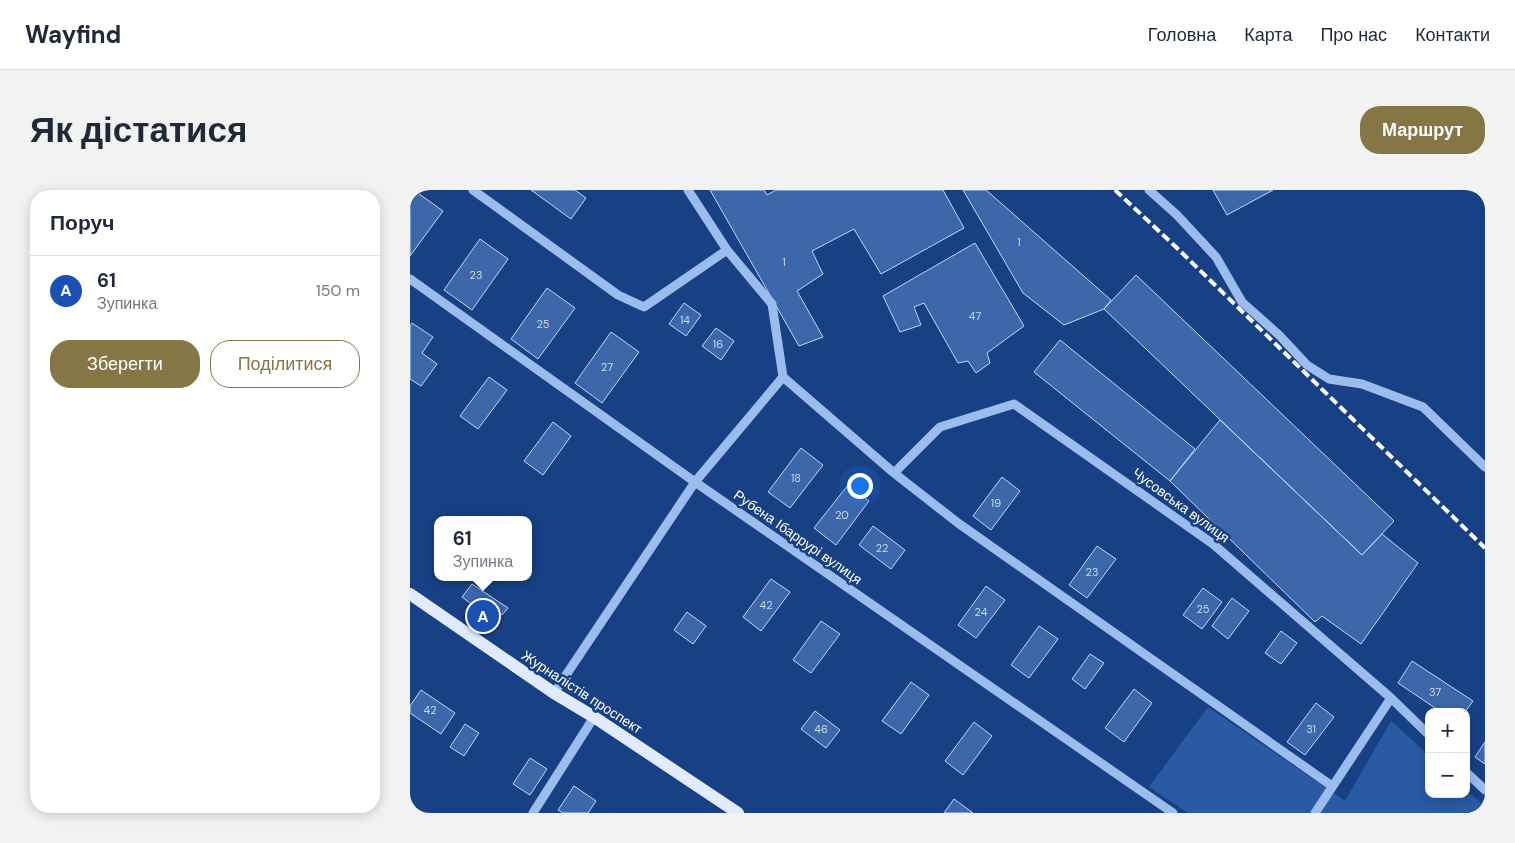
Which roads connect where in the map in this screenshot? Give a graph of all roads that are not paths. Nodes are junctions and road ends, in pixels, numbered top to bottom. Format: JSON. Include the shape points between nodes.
{"nodes":[{"id":1,"x":474,"y":190,"type":"edge"},
{"id":2,"x":688,"y":190,"type":"edge"},
{"id":3,"x":1149,"y":190,"type":"edge"},
{"id":4,"x":727,"y":250,"type":"junction"},
{"id":5,"x":410,"y":279,"type":"edge"},
{"id":6,"x":783,"y":377,"type":"junction"},
{"id":7,"x":1485,"y":467,"type":"edge"},
{"id":8,"x":894,"y":473,"type":"junction"},
{"id":9,"x":695,"y":482,"type":"junction"},
{"id":10,"x":410,"y":594,"type":"edge"},
{"id":11,"x":554,"y":693,"type":"junction"},
{"id":12,"x":1391,"y":698,"type":"junction"},
{"id":13,"x":594,"y":717,"type":"junction"},
{"id":14,"x":1425,"y":731,"type":"edge"},
{"id":15,"x":1470,"y":776,"type":"edge"},
{"id":16,"x":1332,"y":786,"type":"junction"},
{"id":17,"x":1485,"y":790,"type":"edge"},
{"id":18,"x":533,"y":813,"type":"edge"},
{"id":19,"x":738,"y":813,"type":"edge"},
{"id":20,"x":1173,"y":813,"type":"edge"},
{"id":21,"x":1315,"y":813,"type":"edge"}],
"edges":[{"from":1,"to":4,"type":"street","via":[[618,295],[644,307]]},
{"from":2,"to":4,"type":"street"},
{"from":3,"to":7,"type":"street","via":[[1216,257],[1242,302],[1307,365],[1329,379],[1362,384],[1423,407]]},
{"from":4,"to":6,"type":"street","via":[[772,304]]},
{"from":5,"to":9,"type":"street","name":"Рубена Ібаррурі вулиця"},
{"from":6,"to":8,"type":"street"},
{"from":6,"to":9,"type":"street"},
{"from":8,"to":12,"type":"street","name":"Чусовська вулиця","via":[[940,427],[1014,404],[1213,544]]},
{"from":8,"to":16,"type":"street","via":[[958,523]]},
{"from":9,"to":11,"type":"street"},
{"from":9,"to":20,"type":"street","name":"Рубена Ібаррурі вулиця"},
{"from":10,"to":11,"type":"main road","name":"Журналістів проспект"},
{"from":11,"to":13,"type":"main road","name":"Журналістів проспект"},
{"from":12,"to":14,"type":"street","name":"Чусовська вулиця"},
{"from":12,"to":16,"type":"street"},
{"from":13,"to":18,"type":"street"},
{"from":13,"to":19,"type":"main road","name":"Журналістів проспект"},
{"from":15,"to":17,"type":"street"},
{"from":16,"to":21,"type":"street"}]}
